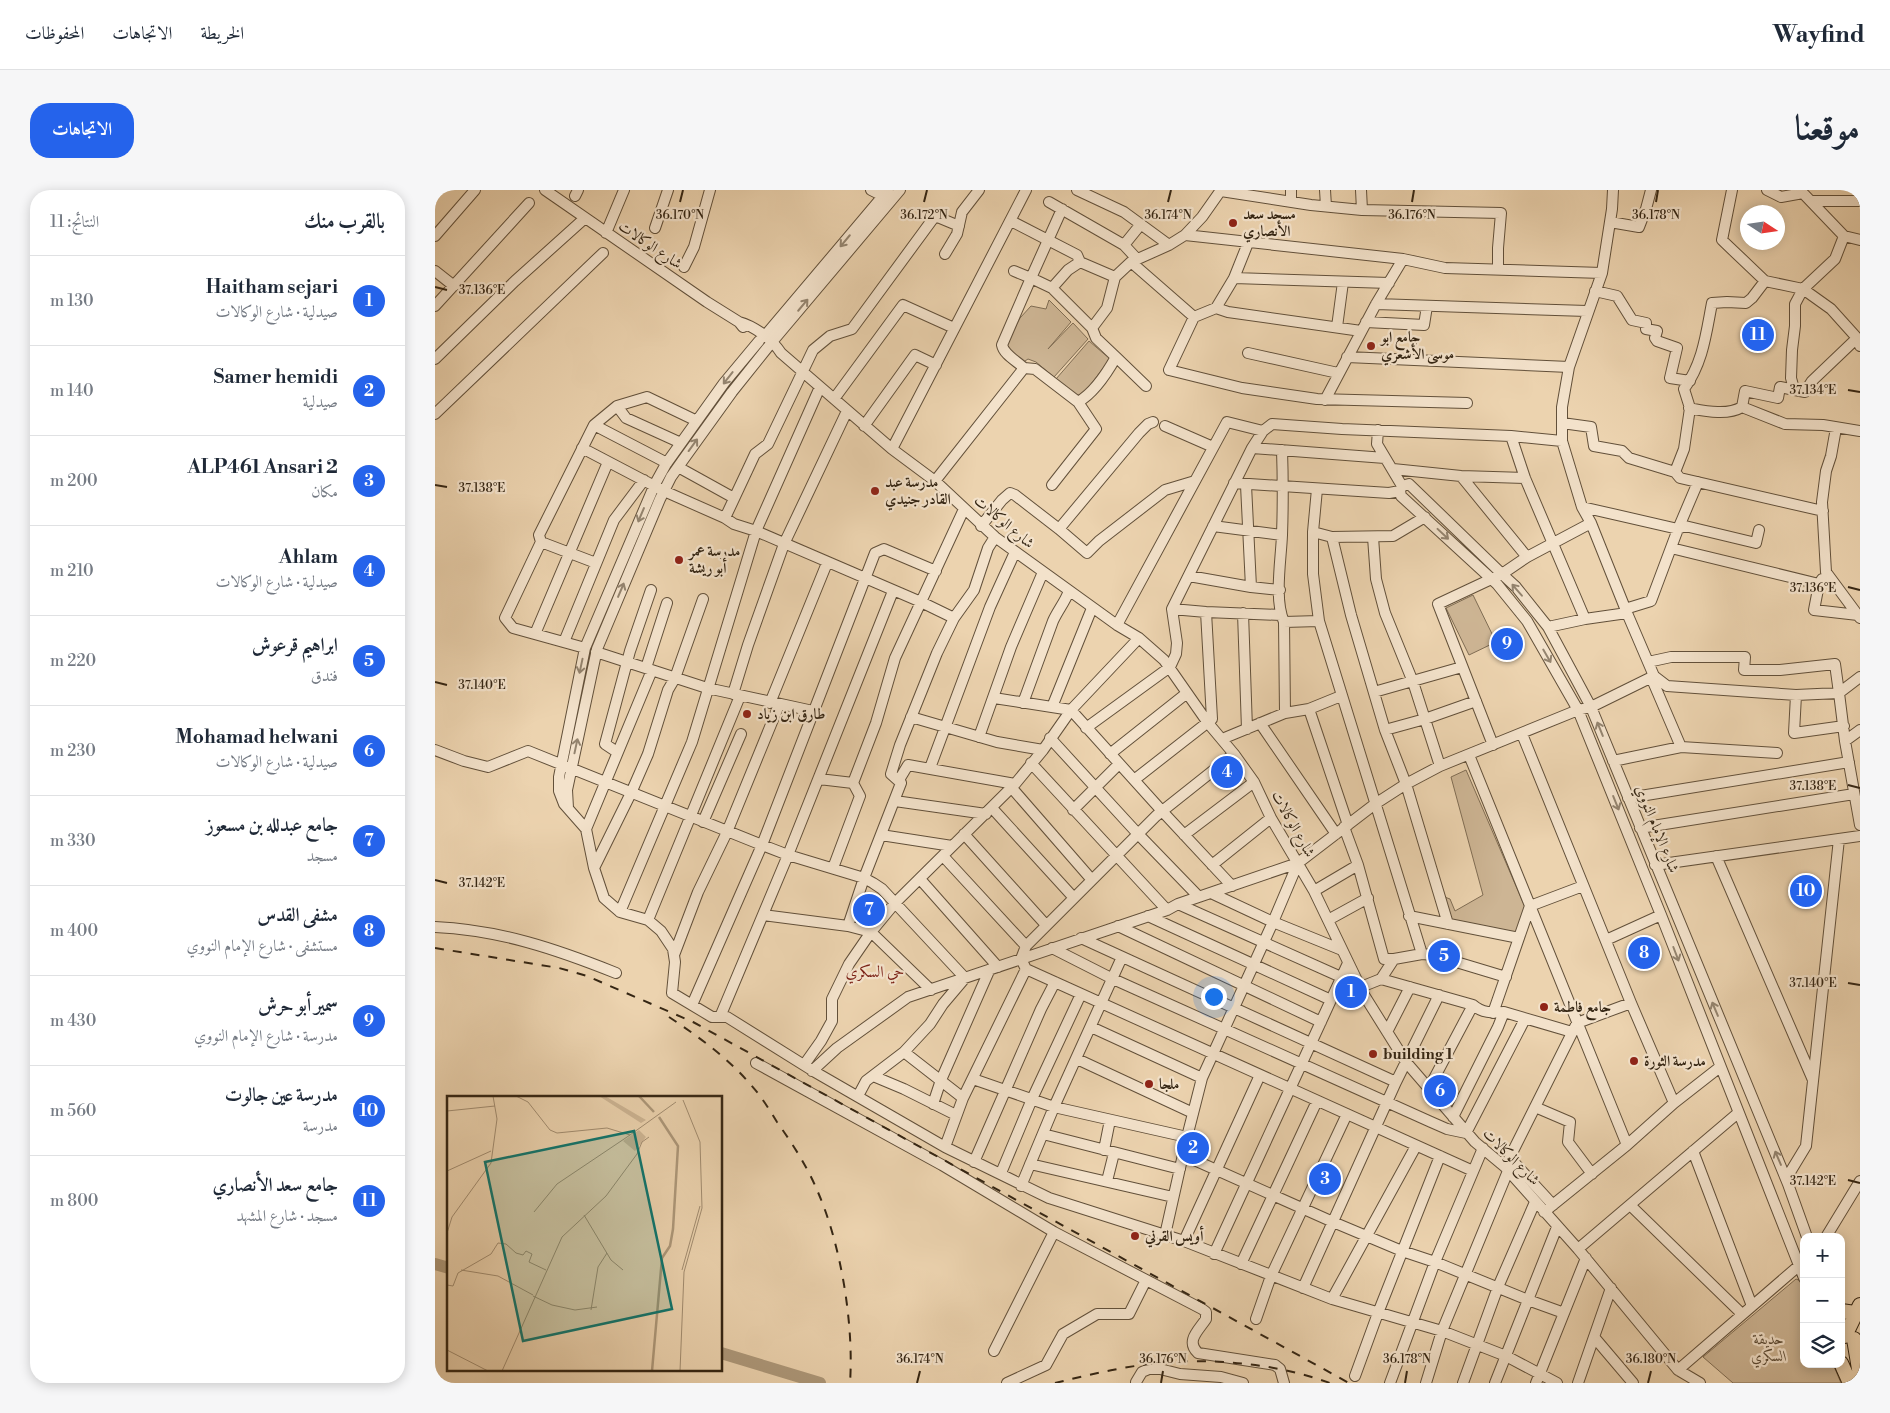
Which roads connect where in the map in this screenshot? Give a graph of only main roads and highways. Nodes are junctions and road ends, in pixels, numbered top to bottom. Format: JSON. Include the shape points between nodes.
{"nodes":[{"id":1,"x":1858,"y":1309,"type":"edge"},
{"id":2,"x":1845,"y":1311,"type":"edge"},
{"id":3,"x":1848,"y":1333,"type":"edge"},
{"id":4,"x":1844,"y":1368,"type":"edge"},
{"id":5,"x":1860,"y":1375,"type":"edge"},
{"id":6,"x":1851,"y":1383,"type":"edge"}],
"edges":[{"from":1,"to":2,"type":"main road"},
{"from":1,"to":3,"type":"main road"},
{"from":3,"to":5,"type":"main road"},
{"from":4,"to":6,"type":"main road"}]}
